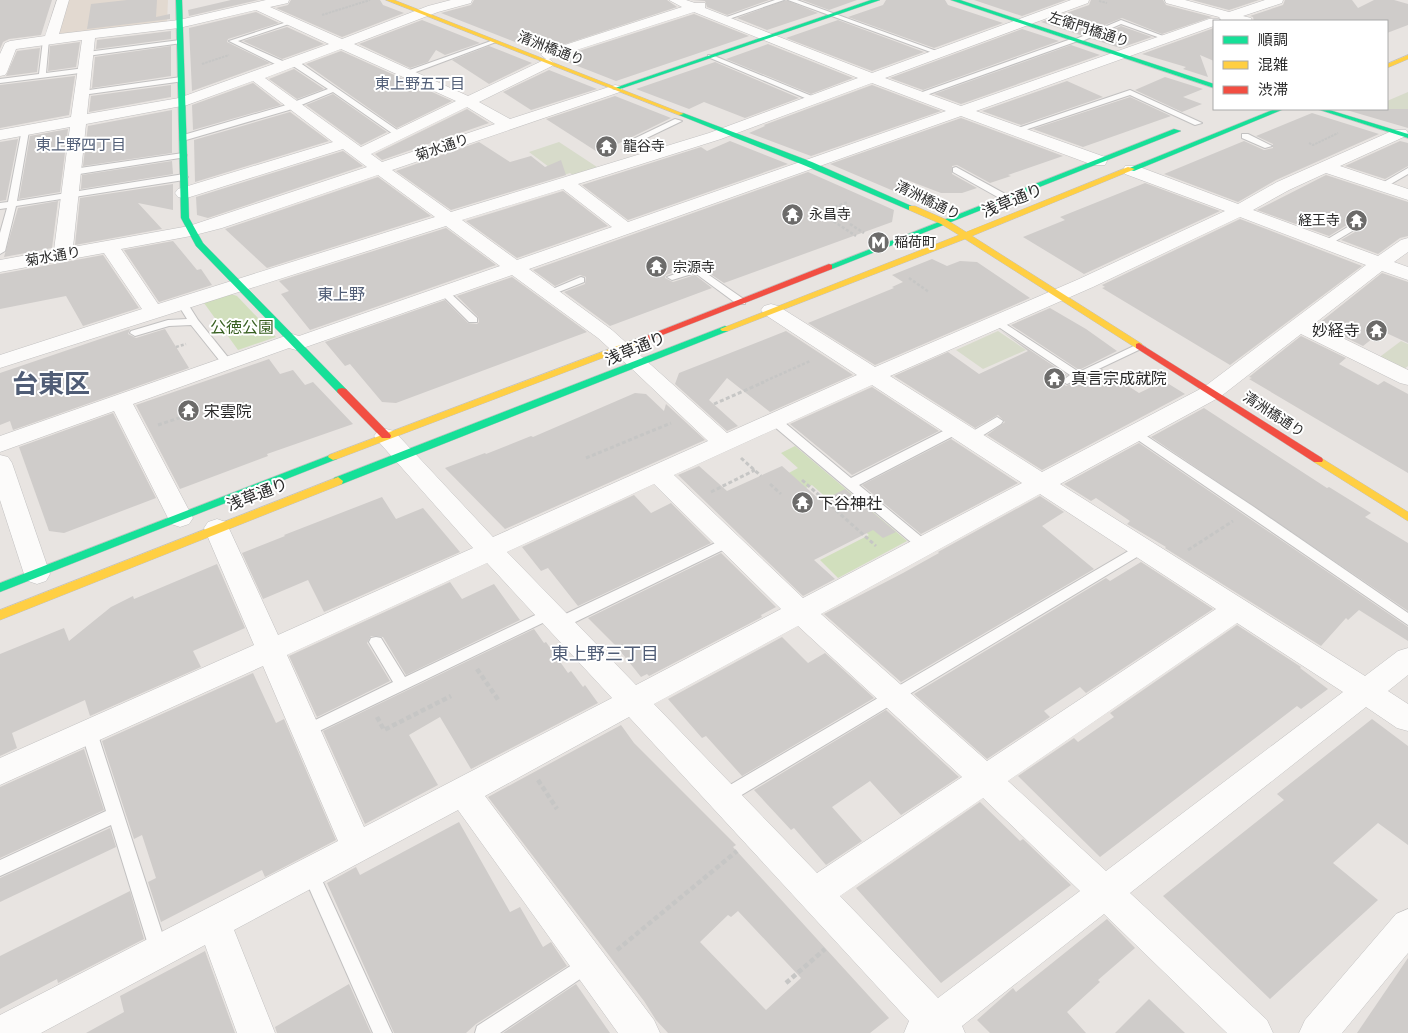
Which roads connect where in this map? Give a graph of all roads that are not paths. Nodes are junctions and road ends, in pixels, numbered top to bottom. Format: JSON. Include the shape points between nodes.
{"nodes":[{"id":1,"x":63,"y":0,"type":"edge"},
{"id":2,"x":179,"y":0,"type":"edge"},
{"id":3,"x":283,"y":0,"type":"edge"},
{"id":4,"x":389,"y":0,"type":"edge"},
{"id":5,"x":409,"y":0,"type":"edge"},
{"id":6,"x":466,"y":0,"type":"edge"},
{"id":7,"x":675,"y":0,"type":"edge"},
{"id":8,"x":718,"y":0,"type":"edge"},
{"id":9,"x":781,"y":0,"type":"edge"},
{"id":10,"x":790,"y":0,"type":"edge"},
{"id":11,"x":877,"y":0,"type":"edge"},
{"id":12,"x":954,"y":0,"type":"edge"},
{"id":13,"x":1083,"y":0,"type":"edge"},
{"id":14,"x":1171,"y":0,"type":"edge"},
{"id":15,"x":1277,"y":0,"type":"edge"},
{"id":16,"x":258,"y":6,"type":"junction"},
{"id":17,"x":694,"y":8,"type":"junction"},
{"id":18,"x":428,"y":11,"type":"junction"},
{"id":19,"x":832,"y":15,"type":"junction"},
{"id":20,"x":724,"y":19,"type":"junction"},
{"id":21,"x":1220,"y":20,"type":"edge"},
{"id":22,"x":294,"y":23,"type":"junction"},
{"id":23,"x":1022,"y":23,"type":"junction"},
{"id":24,"x":1213,"y":23,"type":"edge"},
{"id":25,"x":179,"y":24,"type":"junction"},
{"id":26,"x":89,"y":35,"type":"junction"},
{"id":27,"x":768,"y":37,"type":"junction"},
{"id":28,"x":1168,"y":39,"type":"junction"},
{"id":29,"x":48,"y":40,"type":"junction"},
{"id":30,"x":1076,"y":40,"type":"junction"},
{"id":31,"x":180,"y":42,"type":"junction"},
{"id":32,"x":493,"y":42,"type":"junction"},
{"id":33,"x":340,"y":45,"type":"junction"},
{"id":34,"x":87,"y":54,"type":"junction"},
{"id":35,"x":938,"y":54,"type":"junction"},
{"id":36,"x":1120,"y":55,"type":"junction"},
{"id":37,"x":710,"y":56,"type":"junction"},
{"id":38,"x":1408,"y":57,"type":"edge"},
{"id":39,"x":547,"y":58,"type":"junction"},
{"id":40,"x":288,"y":64,"type":"junction"},
{"id":41,"x":1388,"y":66,"type":"edge"},
{"id":42,"x":85,"y":70,"type":"junction"},
{"id":43,"x":0,"y":72,"type":"edge"},
{"id":44,"x":406,"y":73,"type":"junction"},
{"id":45,"x":262,"y":74,"type":"junction"},
{"id":46,"x":42,"y":76,"type":"junction"},
{"id":47,"x":872,"y":78,"type":"junction"},
{"id":48,"x":181,"y":79,"type":"junction"},
{"id":49,"x":0,"y":81,"type":"edge"},
{"id":50,"x":1213,"y":86,"type":"edge"},
{"id":51,"x":620,"y":87,"type":"junction"},
{"id":52,"x":334,"y":89,"type":"junction"},
{"id":53,"x":82,"y":93,"type":"junction"},
{"id":54,"x":918,"y":95,"type":"junction"},
{"id":55,"x":816,"y":99,"type":"junction"},
{"id":56,"x":467,"y":101,"type":"junction"},
{"id":57,"x":182,"y":102,"type":"junction"},
{"id":58,"x":293,"y":105,"type":"junction"},
{"id":59,"x":1279,"y":110,"type":"edge"},
{"id":60,"x":1323,"y":110,"type":"edge"},
{"id":61,"x":961,"y":111,"type":"junction"},
{"id":62,"x":678,"y":121,"type":"dead end"},
{"id":63,"x":1203,"y":121,"type":"joint"},
{"id":64,"x":78,"y":122,"type":"junction"},
{"id":65,"x":508,"y":125,"type":"junction"},
{"id":66,"x":733,"y":129,"type":"junction"},
{"id":67,"x":1016,"y":130,"type":"junction"},
{"id":68,"x":25,"y":131,"type":"junction"},
{"id":69,"x":399,"y":134,"type":"junction"},
{"id":70,"x":1404,"y":134,"type":"edge"},
{"id":71,"x":0,"y":135,"type":"edge"},
{"id":72,"x":1245,"y":136,"type":"dead end"},
{"id":73,"x":183,"y":138,"type":"junction"},
{"id":74,"x":345,"y":143,"type":"junction"},
{"id":75,"x":627,"y":144,"type":"dead end"},
{"id":76,"x":1268,"y":146,"type":"dead end"},
{"id":77,"x":359,"y":154,"type":"junction"},
{"id":78,"x":183,"y":155,"type":"junction"},
{"id":79,"x":816,"y":161,"type":"junction"},
{"id":80,"x":1099,"y":161,"type":"junction"},
{"id":81,"x":1326,"y":167,"type":"junction"},
{"id":82,"x":379,"y":168,"type":"junction"},
{"id":83,"x":956,"y":170,"type":"dead end"},
{"id":84,"x":1131,"y":170,"type":"junction"},
{"id":85,"x":1408,"y":171,"type":"edge"},
{"id":86,"x":73,"y":172,"type":"junction"},
{"id":87,"x":868,"y":176,"type":"dead end"},
{"id":88,"x":553,"y":184,"type":"junction"},
{"id":89,"x":184,"y":185,"type":"junction"},
{"id":90,"x":1380,"y":186,"type":"junction"},
{"id":91,"x":71,"y":195,"type":"junction"},
{"id":92,"x":1408,"y":195,"type":"edge"},
{"id":93,"x":1004,"y":197,"type":"junction"},
{"id":94,"x":12,"y":204,"type":"junction"},
{"id":95,"x":0,"y":206,"type":"edge"},
{"id":96,"x":946,"y":207,"type":"dead end"},
{"id":97,"x":1238,"y":210,"type":"junction"},
{"id":98,"x":961,"y":215,"type":"junction"},
{"id":99,"x":448,"y":219,"type":"junction"},
{"id":100,"x":944,"y":222,"type":"junction"},
{"id":101,"x":1351,"y":228,"type":"dead end"},
{"id":102,"x":626,"y":229,"type":"junction"},
{"id":103,"x":190,"y":231,"type":"junction"},
{"id":104,"x":988,"y":231,"type":"junction"},
{"id":105,"x":966,"y":235,"type":"junction"},
{"id":106,"x":1326,"y":243,"type":"junction"},
{"id":107,"x":1408,"y":244,"type":"edge"},
{"id":108,"x":109,"y":246,"type":"junction"},
{"id":109,"x":0,"y":251,"type":"edge"},
{"id":110,"x":63,"y":254,"type":"junction"},
{"id":111,"x":1380,"y":263,"type":"junction"},
{"id":112,"x":0,"y":266,"type":"edge"},
{"id":113,"x":514,"y":268,"type":"junction"},
{"id":114,"x":1408,"y":274,"type":"edge"},
{"id":115,"x":672,"y":277,"type":"dead end"},
{"id":116,"x":581,"y":280,"type":"dead end"},
{"id":117,"x":239,"y":285,"type":"junction"},
{"id":118,"x":1072,"y":291,"type":"junction"},
{"id":119,"x":444,"y":292,"type":"junction"},
{"id":120,"x":548,"y":293,"type":"junction"},
{"id":121,"x":741,"y":302,"type":"junction"},
{"id":122,"x":182,"y":303,"type":"junction"},
{"id":123,"x":771,"y":310,"type":"junction"},
{"id":124,"x":154,"y":312,"type":"junction"},
{"id":125,"x":473,"y":320,"type":"dead end"},
{"id":126,"x":194,"y":322,"type":"junction"},
{"id":127,"x":998,"y":322,"type":"junction"},
{"id":128,"x":1300,"y":325,"type":"junction"},
{"id":129,"x":135,"y":333,"type":"dead end"},
{"id":130,"x":294,"y":342,"type":"junction"},
{"id":131,"x":1140,"y":347,"type":"junction"},
{"id":132,"x":621,"y":348,"type":"junction"},
{"id":133,"x":0,"y":362,"type":"edge"},
{"id":134,"x":227,"y":363,"type":"junction"},
{"id":135,"x":640,"y":364,"type":"junction"},
{"id":136,"x":873,"y":376,"type":"junction"},
{"id":137,"x":1078,"y":376,"type":"junction"},
{"id":138,"x":1408,"y":378,"type":"edge"},
{"id":139,"x":1067,"y":381,"type":"dead end"},
{"id":140,"x":1221,"y":383,"type":"junction"},
{"id":141,"x":120,"y":401,"type":"junction"},
{"id":142,"x":774,"y":420,"type":"junction"},
{"id":143,"x":997,"y":421,"type":"dead end"},
{"id":144,"x":964,"y":433,"type":"junction"},
{"id":145,"x":1136,"y":433,"type":"junction"},
{"id":146,"x":724,"y":443,"type":"junction"},
{"id":147,"x":0,"y":444,"type":"edge"},
{"id":148,"x":394,"y":446,"type":"junction"},
{"id":149,"x":0,"y":463,"type":"edge"},
{"id":150,"x":657,"y":473,"type":"junction"},
{"id":151,"x":1041,"y":483,"type":"junction"},
{"id":152,"x":850,"y":484,"type":"junction"},
{"id":153,"x":1408,"y":517,"type":"edge"},
{"id":154,"x":180,"y":518,"type":"junction"},
{"id":155,"x":217,"y":528,"type":"junction"},
{"id":156,"x":728,"y":542,"type":"junction"},
{"id":157,"x":924,"y":546,"type":"junction"},
{"id":158,"x":1142,"y":548,"type":"junction"},
{"id":159,"x":490,"y":550,"type":"junction"},
{"id":160,"x":36,"y":574,"type":"junction"},
{"id":161,"x":0,"y":588,"type":"edge"},
{"id":162,"x":1237,"y":609,"type":"junction"},
{"id":163,"x":801,"y":612,"type":"junction"},
{"id":164,"x":0,"y":615,"type":"edge"},
{"id":165,"x":555,"y":618,"type":"junction"},
{"id":166,"x":1408,"y":620,"type":"edge"},
{"id":167,"x":376,"y":642,"type":"dead end"},
{"id":168,"x":271,"y":650,"type":"junction"},
{"id":169,"x":1407,"y":661,"type":"edge"},
{"id":170,"x":402,"y":685,"type":"junction"},
{"id":171,"x":1364,"y":691,"type":"junction"},
{"id":172,"x":894,"y":696,"type":"junction"},
{"id":173,"x":633,"y":702,"type":"junction"},
{"id":174,"x":1408,"y":719,"type":"edge"},
{"id":175,"x":306,"y":731,"type":"junction"},
{"id":176,"x":89,"y":732,"type":"junction"},
{"id":177,"x":0,"y":772,"type":"edge"},
{"id":178,"x":985,"y":779,"type":"junction"},
{"id":179,"x":463,"y":792,"type":"junction"},
{"id":180,"x":724,"y":797,"type":"junction"},
{"id":181,"x":115,"y":815,"type":"junction"},
{"id":182,"x":357,"y":847,"type":"junction"},
{"id":183,"x":0,"y":868,"type":"edge"},
{"id":184,"x":310,"y":872,"type":"junction"},
{"id":185,"x":1106,"y":893,"type":"junction"},
{"id":186,"x":815,"y":894,"type":"junction"},
{"id":187,"x":214,"y":922,"type":"junction"},
{"id":188,"x":1408,"y":926,"type":"edge"},
{"id":189,"x":159,"y":951,"type":"junction"},
{"id":190,"x":589,"y":963,"type":"junction"},
{"id":191,"x":935,"y":1030,"type":"edge"},
{"id":192,"x":4,"y":1033,"type":"edge"},
{"id":193,"x":256,"y":1033,"type":"edge"},
{"id":194,"x":383,"y":1033,"type":"edge"},
{"id":195,"x":484,"y":1033,"type":"edge"},
{"id":196,"x":641,"y":1033,"type":"edge"},
{"id":197,"x":1254,"y":1033,"type":"edge"},
{"id":198,"x":1318,"y":1033,"type":"edge"}],
"edges":[{"from":1,"to":29,"type":"street"},
{"from":2,"to":25,"type":"street"},
{"from":3,"to":16,"type":"street"},
{"from":4,"to":18,"type":"street","name":"清洲橋通り"},
{"from":5,"to":18,"type":"street","name":"清洲橋通り"},
{"from":6,"to":18,"type":"street"},
{"from":7,"to":17,"type":"street"},
{"from":8,"to":17,"type":"street"},
{"from":9,"to":20,"type":"lane"},
{"from":10,"to":19,"type":"lane"},
{"from":11,"to":19,"type":"street","name":"菊水通り"},
{"from":12,"to":23,"type":"street","name":"左衛門橋通り"},
{"from":13,"to":23,"type":"street"},
{"from":14,"to":21,"type":"street"},
{"from":15,"to":21,"type":"street"},
{"from":16,"to":22,"type":"street"},
{"from":16,"to":25,"type":"street"},
{"from":17,"to":20,"type":"street"},
{"from":17,"to":39,"type":"street"},
{"from":18,"to":32,"type":"street","name":"清洲橋通り"},
{"from":18,"to":33,"type":"street"},
{"from":18,"to":39,"type":"street","name":"清洲橋通り"},
{"from":19,"to":27,"type":"street","name":"菊水通り"},
{"from":19,"to":35,"type":"lane"},
{"from":20,"to":27,"type":"street"},
{"from":22,"to":33,"type":"street"},
{"from":22,"to":40,"type":"lane","via":[[232,40]]},
{"from":23,"to":30,"type":"street","name":"左衛門橋通り"},
{"from":23,"to":35,"type":"street"},
{"from":24,"to":28,"type":"street"},
{"from":25,"to":26,"type":"street"},
{"from":25,"to":31,"type":"street"},
{"from":26,"to":29,"type":"street"},
{"from":26,"to":34,"type":"street"},
{"from":27,"to":37,"type":"street","name":"菊水通り"},
{"from":27,"to":47,"type":"street"},
{"from":28,"to":30,"type":"lane","via":[[1120,22]]},
{"from":28,"to":36,"type":"street"},
{"from":29,"to":43,"type":"street","via":[[10,46]]},
{"from":29,"to":46,"type":"lane"},
{"from":30,"to":36,"type":"street","name":"左衛門橋通り"},
{"from":30,"to":54,"type":"lane"},
{"from":31,"to":34,"type":"lane"},
{"from":31,"to":48,"type":"street"},
{"from":32,"to":39,"type":"street","name":"清洲橋通り"},
{"from":32,"to":44,"type":"lane"},
{"from":33,"to":40,"type":"street"},
{"from":33,"to":44,"type":"street"},
{"from":34,"to":42,"type":"street"},
{"from":35,"to":47,"type":"street"},
{"from":36,"to":50,"type":"street","name":"左衛門橋通り"},
{"from":36,"to":61,"type":"street"},
{"from":37,"to":51,"type":"street","name":"菊水通り"},
{"from":37,"to":55,"type":"lane"},
{"from":38,"to":41,"type":"street"},
{"from":39,"to":51,"type":"street","name":"清洲橋通り"},
{"from":39,"to":56,"type":"street"},
{"from":40,"to":45,"type":"street"},
{"from":40,"to":52,"type":"lane"},
{"from":42,"to":46,"type":"lane"},
{"from":42,"to":53,"type":"street"},
{"from":44,"to":56,"type":"street"},
{"from":45,"to":57,"type":"street"},
{"from":45,"to":58,"type":"street","via":[[258,79]]},
{"from":46,"to":49,"type":"lane"},
{"from":47,"to":54,"type":"street"},
{"from":47,"to":55,"type":"street"},
{"from":48,"to":53,"type":"lane"},
{"from":48,"to":57,"type":"street"},
{"from":51,"to":65,"type":"street","name":"菊水通り"},
{"from":51,"to":66,"type":"street","name":"清洲橋通り"},
{"from":52,"to":58,"type":"lane"},
{"from":52,"to":69,"type":"lane"},
{"from":53,"to":64,"type":"street"},
{"from":54,"to":61,"type":"street"},
{"from":55,"to":66,"type":"street"},
{"from":56,"to":65,"type":"street"},
{"from":56,"to":69,"type":"street"},
{"from":57,"to":64,"type":"street"},
{"from":57,"to":73,"type":"street"},
{"from":58,"to":73,"type":"lane"},
{"from":58,"to":74,"type":"street"},
{"from":59,"to":84,"type":"street","name":"浅草通り"},
{"from":60,"to":70,"type":"street"},
{"from":61,"to":67,"type":"street"},
{"from":61,"to":79,"type":"street"},
{"from":62,"to":75,"type":"lane"},
{"from":63,"to":67,"type":"lane","via":[[1126,92]]},
{"from":63,"to":80,"type":"street","name":"浅草通り"},
{"from":64,"to":68,"type":"street"},
{"from":64,"to":86,"type":"street"},
{"from":65,"to":82,"type":"street","name":"菊水通り"},
{"from":66,"to":79,"type":"street","name":"清洲橋通り"},
{"from":66,"to":88,"type":"street"},
{"from":67,"to":80,"type":"street"},
{"from":68,"to":71,"type":"street"},
{"from":68,"to":94,"type":"lane"},
{"from":69,"to":77,"type":"street"},
{"from":70,"to":81,"type":"street"},
{"from":72,"to":76,"type":"lane"},
{"from":73,"to":78,"type":"street"},
{"from":74,"to":77,"type":"street"},
{"from":74,"to":89,"type":"street"},
{"from":77,"to":82,"type":"street"},
{"from":78,"to":86,"type":"lane"},
{"from":78,"to":89,"type":"street"},
{"from":79,"to":87,"type":"street","name":"清洲橋通り"},
{"from":79,"to":100,"type":"street","name":"清洲橋通り"},
{"from":79,"to":102,"type":"street"},
{"from":80,"to":93,"type":"street","name":"浅草通り"},
{"from":81,"to":90,"type":"street"},
{"from":81,"to":97,"type":"street"},
{"from":82,"to":99,"type":"street"},
{"from":82,"to":103,"type":"street","name":"菊水通り"},
{"from":83,"to":93,"type":"lane"},
{"from":84,"to":97,"type":"street"},
{"from":84,"to":104,"type":"street","name":"浅草通り"},
{"from":85,"to":90,"type":"lane"},
{"from":86,"to":91,"type":"street"},
{"from":88,"to":99,"type":"street"},
{"from":88,"to":102,"type":"street"},
{"from":89,"to":91,"type":"lane"},
{"from":89,"to":103,"type":"street","via":[[185,218]]},
{"from":90,"to":92,"type":"street"},
{"from":91,"to":94,"type":"lane"},
{"from":91,"to":110,"type":"street"},
{"from":93,"to":98,"type":"street","name":"浅草通り"},
{"from":94,"to":95,"type":"lane"},
{"from":94,"to":109,"type":"lane"},
{"from":96,"to":98,"type":"street","name":"清洲橋通り"},
{"from":97,"to":106,"type":"street"},
{"from":97,"to":118,"type":"street"},
{"from":98,"to":100,"type":"street","name":"浅草通り"},
{"from":98,"to":104,"type":"street","name":"清洲橋通り"},
{"from":99,"to":113,"type":"street"},
{"from":99,"to":117,"type":"street"},
{"from":100,"to":105,"type":"street","name":"清洲橋通り"},
{"from":100,"to":121,"type":"street","name":"浅草通り"},
{"from":101,"to":106,"type":"lane"},
{"from":102,"to":113,"type":"street"},
{"from":103,"to":108,"type":"street","name":"菊水通り"},
{"from":103,"to":117,"type":"street"},
{"from":104,"to":105,"type":"street","name":"浅草通り"},
{"from":105,"to":118,"type":"street","name":"清洲橋通り"},
{"from":105,"to":123,"type":"street","name":"浅草通り"},
{"from":106,"to":111,"type":"street"},
{"from":107,"to":111,"type":"street"},
{"from":108,"to":110,"type":"street","name":"菊水通り"},
{"from":108,"to":124,"type":"street"},
{"from":110,"to":112,"type":"street","name":"菊水通り"},
{"from":111,"to":114,"type":"street"},
{"from":111,"to":128,"type":"street"},
{"from":113,"to":119,"type":"street"},
{"from":113,"to":120,"type":"street"},
{"from":115,"to":121,"type":"lane","via":[[696,268]]},
{"from":116,"to":120,"type":"lane"},
{"from":117,"to":122,"type":"street"},
{"from":117,"to":130,"type":"street"},
{"from":118,"to":127,"type":"street"},
{"from":118,"to":131,"type":"street","name":"清洲橋通り"},
{"from":119,"to":125,"type":"lane"},
{"from":119,"to":130,"type":"street"},
{"from":120,"to":132,"type":"street"},
{"from":121,"to":132,"type":"street","name":"浅草通り"},
{"from":122,"to":124,"type":"street"},
{"from":122,"to":126,"type":"lane"},
{"from":123,"to":135,"type":"street","name":"浅草通り"},
{"from":123,"to":136,"type":"street"},
{"from":124,"to":133,"type":"street"},
{"from":126,"to":129,"type":"lane","via":[[168,323]]},
{"from":126,"to":134,"type":"lane"},
{"from":127,"to":136,"type":"street"},
{"from":127,"to":137,"type":"lane"},
{"from":128,"to":138,"type":"street"},
{"from":128,"to":140,"type":"street"},
{"from":130,"to":134,"type":"street"},
{"from":130,"to":148,"type":"street"},
{"from":131,"to":137,"type":"lane"},
{"from":131,"to":140,"type":"street","name":"清洲橋通り"},
{"from":132,"to":135,"type":"street"},
{"from":132,"to":148,"type":"street","name":"浅草通り"},
{"from":134,"to":141,"type":"street"},
{"from":135,"to":146,"type":"street"},
{"from":135,"to":148,"type":"street","name":"浅草通り"},
{"from":136,"to":142,"type":"street"},
{"from":136,"to":144,"type":"street"},
{"from":137,"to":139,"type":"lane"},
{"from":140,"to":145,"type":"street"},
{"from":140,"to":153,"type":"street","name":"清洲橋通り"},
{"from":141,"to":147,"type":"street"},
{"from":141,"to":154,"type":"street"},
{"from":142,"to":146,"type":"street"},
{"from":142,"to":152,"type":"lane"},
{"from":143,"to":144,"type":"lane"},
{"from":144,"to":151,"type":"street"},
{"from":144,"to":152,"type":"lane"},
{"from":145,"to":151,"type":"street"},
{"from":145,"to":166,"type":"lane"},
{"from":146,"to":150,"type":"street"},
{"from":148,"to":154,"type":"street","name":"浅草通り"},
{"from":148,"to":155,"type":"street","name":"浅草通り"},
{"from":148,"to":159,"type":"street"},
{"from":149,"to":160,"type":"street"},
{"from":150,"to":156,"type":"street"},
{"from":150,"to":159,"type":"street"},
{"from":151,"to":157,"type":"street"},
{"from":151,"to":158,"type":"street"},
{"from":152,"to":157,"type":"lane"},
{"from":154,"to":160,"type":"street","name":"浅草通り"},
{"from":155,"to":164,"type":"street","name":"浅草通り"},
{"from":155,"to":168,"type":"street"},
{"from":156,"to":163,"type":"street"},
{"from":156,"to":165,"type":"lane"},
{"from":157,"to":163,"type":"street"},
{"from":158,"to":162,"type":"street"},
{"from":158,"to":172,"type":"lane"},
{"from":159,"to":165,"type":"street"},
{"from":159,"to":168,"type":"street"},
{"from":160,"to":161,"type":"street","name":"浅草通り"},
{"from":162,"to":171,"type":"street"},
{"from":162,"to":178,"type":"street"},
{"from":163,"to":172,"type":"street"},
{"from":163,"to":173,"type":"street"},
{"from":165,"to":170,"type":"lane","via":[[467,653]]},
{"from":165,"to":173,"type":"street"},
{"from":167,"to":170,"type":"lane"},
{"from":168,"to":175,"type":"street"},
{"from":168,"to":176,"type":"street"},
{"from":169,"to":171,"type":"street"},
{"from":170,"to":175,"type":"lane"},
{"from":171,"to":174,"type":"street"},
{"from":171,"to":185,"type":"street"},
{"from":172,"to":178,"type":"street"},
{"from":172,"to":180,"type":"lane"},
{"from":173,"to":179,"type":"street"},
{"from":173,"to":180,"type":"street"},
{"from":175,"to":182,"type":"street"},
{"from":176,"to":177,"type":"street"},
{"from":176,"to":181,"type":"lane"},
{"from":178,"to":185,"type":"street"},
{"from":178,"to":186,"type":"street"},
{"from":179,"to":182,"type":"street"},
{"from":179,"to":190,"type":"street"},
{"from":180,"to":186,"type":"street"},
{"from":181,"to":183,"type":"lane"},
{"from":181,"to":189,"type":"lane"},
{"from":182,"to":184,"type":"street"},
{"from":184,"to":187,"type":"street"},
{"from":184,"to":194,"type":"lane"},
{"from":185,"to":191,"type":"street"},
{"from":185,"to":197,"type":"street"},
{"from":186,"to":191,"type":"street"},
{"from":187,"to":189,"type":"street"},
{"from":187,"to":193,"type":"street"},
{"from":188,"to":198,"type":"street"},
{"from":189,"to":192,"type":"street"},
{"from":190,"to":195,"type":"lane"},
{"from":190,"to":196,"type":"street"}]}
